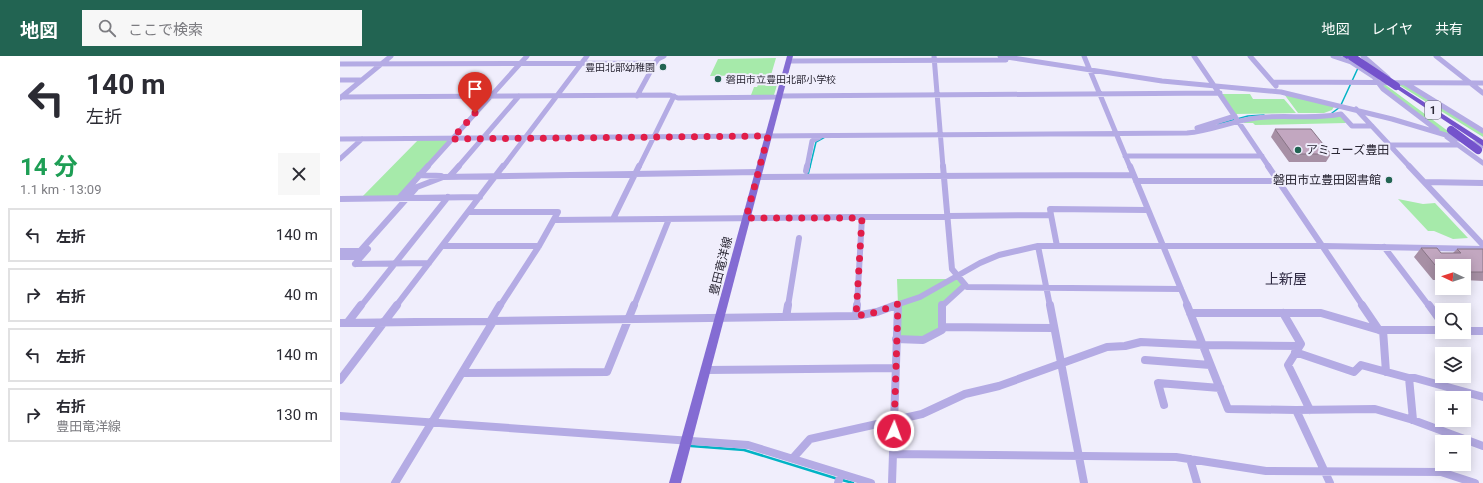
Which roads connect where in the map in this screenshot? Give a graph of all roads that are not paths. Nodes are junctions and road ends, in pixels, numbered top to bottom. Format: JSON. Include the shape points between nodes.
{"nodes":[{"id":1,"x":391,"y":56,"type":"edge"},
{"id":2,"x":527,"y":56,"type":"edge"},
{"id":3,"x":587,"y":56,"type":"edge"},
{"id":4,"x":664,"y":56,"type":"edge"},
{"id":5,"x":1084,"y":56,"type":"edge"},
{"id":6,"x":1194,"y":56,"type":"edge"},
{"id":7,"x":1250,"y":56,"type":"edge"},
{"id":8,"x":1333,"y":56,"type":"edge"},
{"id":9,"x":1365,"y":56,"type":"edge"},
{"id":10,"x":1436,"y":56,"type":"edge"},
{"id":11,"x":1005,"y":57,"type":"edge"},
{"id":12,"x":1348,"y":57,"type":"edge"},
{"id":13,"x":790,"y":58,"type":"edge"},
{"id":14,"x":934,"y":58,"type":"edge"},
{"id":15,"x":581,"y":63,"type":"junction"},
{"id":16,"x":655,"y":63,"type":"junction"},
{"id":17,"x":340,"y":64,"type":"edge"},
{"id":18,"x":381,"y":64,"type":"junction"},
{"id":19,"x":520,"y":64,"type":"junction"},
{"id":20,"x":1090,"y":71,"type":"junction"},
{"id":21,"x":340,"y":80,"type":"edge"},
{"id":22,"x":362,"y":80,"type":"junction"},
{"id":23,"x":1273,"y":82,"type":"junction"},
{"id":24,"x":1380,"y":83,"type":"junction"},
{"id":25,"x":1405,"y":83,"type":"junction"},
{"id":26,"x":1471,"y":83,"type":"junction"},
{"id":27,"x":1483,"y":83,"type":"edge"},
{"id":28,"x":1395,"y":85,"type":"junction"},
{"id":29,"x":1216,"y":88,"type":"junction"},
{"id":30,"x":1281,"y":92,"type":"junction"},
{"id":31,"x":1099,"y":93,"type":"junction"},
{"id":32,"x":1220,"y":93,"type":"junction"},
{"id":33,"x":1483,"y":93,"type":"edge"},
{"id":34,"x":938,"y":94,"type":"junction"},
{"id":35,"x":519,"y":96,"type":"junction"},
{"id":36,"x":556,"y":96,"type":"junction"},
{"id":37,"x":637,"y":96,"type":"junction"},
{"id":38,"x":674,"y":96,"type":"junction"},
{"id":39,"x":779,"y":96,"type":"junction"},
{"id":40,"x":490,"y":97,"type":"junction"},
{"id":41,"x":340,"y":98,"type":"edge"},
{"id":42,"x":1412,"y":99,"type":"junction"},
{"id":43,"x":1356,"y":109,"type":"junction"},
{"id":44,"x":1237,"y":118,"type":"junction"},
{"id":45,"x":1372,"y":126,"type":"junction"},
{"id":46,"x":1483,"y":131,"type":"edge"},
{"id":47,"x":1115,"y":132,"type":"junction"},
{"id":48,"x":941,"y":133,"type":"junction"},
{"id":49,"x":1443,"y":134,"type":"junction"},
{"id":50,"x":768,"y":136,"type":"junction"},
{"id":51,"x":821,"y":136,"type":"junction"},
{"id":52,"x":653,"y":137,"type":"junction"},
{"id":53,"x":524,"y":138,"type":"junction"},
{"id":54,"x":340,"y":139,"type":"edge"},
{"id":55,"x":362,"y":139,"type":"junction"},
{"id":56,"x":452,"y":139,"type":"junction"},
{"id":57,"x":483,"y":139,"type":"junction"},
{"id":58,"x":1483,"y":139,"type":"edge"},
{"id":59,"x":1390,"y":145,"type":"junction"},
{"id":60,"x":1458,"y":145,"type":"junction"},
{"id":61,"x":1482,"y":148,"type":"edge"},
{"id":62,"x":1125,"y":156,"type":"junction"},
{"id":63,"x":1262,"y":156,"type":"junction"},
{"id":64,"x":340,"y":159,"type":"edge"},
{"id":65,"x":1483,"y":163,"type":"edge"},
{"id":66,"x":806,"y":171,"type":"dead end"},
{"id":67,"x":1133,"y":174,"type":"junction"},
{"id":68,"x":634,"y":175,"type":"junction"},
{"id":69,"x":758,"y":175,"type":"junction"},
{"id":70,"x":420,"y":176,"type":"junction"},
{"id":71,"x":443,"y":176,"type":"junction"},
{"id":72,"x":450,"y":176,"type":"junction"},
{"id":73,"x":944,"y":176,"type":"junction"},
{"id":74,"x":495,"y":177,"type":"junction"},
{"id":75,"x":1136,"y":181,"type":"junction"},
{"id":76,"x":1279,"y":181,"type":"junction"},
{"id":77,"x":1424,"y":182,"type":"junction"},
{"id":78,"x":1483,"y":183,"type":"edge"},
{"id":79,"x":400,"y":197,"type":"junction"},
{"id":80,"x":410,"y":197,"type":"junction"},
{"id":81,"x":448,"y":197,"type":"junction"},
{"id":82,"x":480,"y":197,"type":"junction"},
{"id":83,"x":340,"y":199,"type":"edge"},
{"id":84,"x":1148,"y":210,"type":"junction"},
{"id":85,"x":469,"y":212,"type":"junction"},
{"id":86,"x":1051,"y":215,"type":"junction"},
{"id":87,"x":947,"y":217,"type":"junction"},
{"id":88,"x":746,"y":218,"type":"junction"},
{"id":89,"x":862,"y":218,"type":"junction"},
{"id":90,"x":613,"y":219,"type":"junction"},
{"id":91,"x":670,"y":219,"type":"junction"},
{"id":92,"x":555,"y":220,"type":"junction"},
{"id":93,"x":799,"y":238,"type":"dead end"},
{"id":94,"x":1483,"y":245,"type":"edge"},
{"id":95,"x":442,"y":246,"type":"junction"},
{"id":96,"x":539,"y":246,"type":"junction"},
{"id":97,"x":1038,"y":246,"type":"junction"},
{"id":98,"x":1057,"y":246,"type":"junction"},
{"id":99,"x":1162,"y":246,"type":"junction"},
{"id":100,"x":1324,"y":246,"type":"junction"},
{"id":101,"x":1384,"y":247,"type":"junction"},
{"id":102,"x":1483,"y":249,"type":"edge"},
{"id":103,"x":340,"y":251,"type":"edge"},
{"id":104,"x":361,"y":256,"type":"junction"},
{"id":105,"x":340,"y":257,"type":"edge"},
{"id":106,"x":395,"y":263,"type":"junction"},
{"id":107,"x":429,"y":263,"type":"junction"},
{"id":108,"x":959,"y":276,"type":"junction"},
{"id":109,"x":965,"y":285,"type":"junction"},
{"id":110,"x":1045,"y":288,"type":"junction"},
{"id":111,"x":1181,"y":289,"type":"junction"},
{"id":112,"x":898,"y":304,"type":"junction"},
{"id":113,"x":1190,"y":313,"type":"junction"},
{"id":114,"x":1283,"y":313,"type":"junction"},
{"id":115,"x":1435,"y":315,"type":"edge"},
{"id":116,"x":856,"y":316,"type":"junction"},
{"id":117,"x":786,"y":317,"type":"junction"},
{"id":118,"x":630,"y":318,"type":"junction"},
{"id":119,"x":721,"y":318,"type":"junction"},
{"id":120,"x":493,"y":320,"type":"junction"},
{"id":121,"x":344,"y":322,"type":"edge"},
{"id":122,"x":385,"y":322,"type":"junction"},
{"id":123,"x":942,"y":327,"type":"junction"},
{"id":124,"x":1053,"y":328,"type":"junction"},
{"id":125,"x":1381,"y":330,"type":"junction"},
{"id":126,"x":1435,"y":330,"type":"edge"},
{"id":127,"x":1471,"y":331,"type":"edge"},
{"id":128,"x":1483,"y":331,"type":"edge"},
{"id":129,"x":896,"y":339,"type":"junction"},
{"id":130,"x":1203,"y":345,"type":"junction"},
{"id":131,"x":1297,"y":349,"type":"junction"},
{"id":132,"x":1145,"y":360,"type":"dead end"},
{"id":133,"x":1060,"y":363,"type":"junction"},
{"id":134,"x":1210,"y":364,"type":"junction"},
{"id":135,"x":896,"y":368,"type":"junction"},
{"id":136,"x":706,"y":370,"type":"junction"},
{"id":137,"x":462,"y":372,"type":"junction"},
{"id":138,"x":1386,"y":372,"type":"junction"},
{"id":139,"x":1409,"y":378,"type":"junction"},
{"id":140,"x":340,"y":380,"type":"edge"},
{"id":141,"x":1220,"y":388,"type":"junction"},
{"id":142,"x":1483,"y":397,"type":"edge"},
{"id":143,"x":1164,"y":405,"type":"dead end"},
{"id":144,"x":1296,"y":410,"type":"junction"},
{"id":145,"x":1310,"y":410,"type":"junction"},
{"id":146,"x":340,"y":416,"type":"edge"},
{"id":147,"x":894,"y":420,"type":"junction"},
{"id":148,"x":1414,"y":420,"type":"junction"},
{"id":149,"x":431,"y":423,"type":"junction"},
{"id":150,"x":687,"y":440,"type":"junction"},
{"id":151,"x":1483,"y":446,"type":"edge"},
{"id":152,"x":893,"y":454,"type":"junction"},
{"id":153,"x":1078,"y":456,"type":"junction"},
{"id":154,"x":793,"y":458,"type":"junction"},
{"id":155,"x":1190,"y":459,"type":"junction"},
{"id":156,"x":1326,"y":472,"type":"junction"},
{"id":157,"x":840,"y":478,"type":"edge"},
{"id":158,"x":395,"y":483,"type":"edge"},
{"id":159,"x":675,"y":483,"type":"edge"},
{"id":160,"x":870,"y":483,"type":"edge"},
{"id":161,"x":892,"y":483,"type":"edge"},
{"id":162,"x":1084,"y":483,"type":"edge"},
{"id":163,"x":1197,"y":483,"type":"edge"},
{"id":164,"x":1330,"y":483,"type":"edge"},
{"id":165,"x":1475,"y":483,"type":"edge"}],
"edges":[{"from":1,"to":18,"type":"street"},
{"from":2,"to":19,"type":"street"},
{"from":3,"to":15,"type":"street"},
{"from":4,"to":16,"type":"street","via":[[658,58]]},
{"from":5,"to":20,"type":"street"},
{"from":6,"to":29,"type":"street"},
{"from":7,"to":23,"type":"street"},
{"from":8,"to":24,"type":"street","via":[[1351,62]]},
{"from":9,"to":28,"type":"street"},
{"from":10,"to":26,"type":"street"},
{"from":11,"to":14,"type":"street","via":[[1004,60]]},
{"from":11,"to":20,"type":"street"},
{"from":12,"to":28,"type":"highway","number":"1","bridge":true},
{"from":13,"to":14,"type":"street"},
{"from":13,"to":39,"type":"main road","name":"豊田竜洋線"},
{"from":14,"to":34,"type":"street"},
{"from":15,"to":16,"type":"street"},
{"from":15,"to":19,"type":"street"},
{"from":15,"to":36,"type":"street"},
{"from":16,"to":37,"type":"street"},
{"from":17,"to":18,"type":"street"},
{"from":18,"to":19,"type":"street"},
{"from":18,"to":22,"type":"street"},
{"from":19,"to":40,"type":"street"},
{"from":20,"to":29,"type":"street"},
{"from":20,"to":31,"type":"street"},
{"from":21,"to":22,"type":"street"},
{"from":22,"to":41,"type":"street"},
{"from":23,"to":24,"type":"street"},
{"from":23,"to":30,"type":"street"},
{"from":24,"to":28,"type":"street"},
{"from":24,"to":49,"type":"street","via":[[1383,89]]},
{"from":25,"to":26,"type":"street"},
{"from":25,"to":28,"type":"street"},
{"from":25,"to":46,"type":"street"},
{"from":26,"to":27,"type":"street"},
{"from":26,"to":33,"type":"street"},
{"from":28,"to":42,"type":"highway","number":"1"},
{"from":29,"to":30,"type":"street"},
{"from":29,"to":32,"type":"street"},
{"from":30,"to":43,"type":"street"},
{"from":31,"to":32,"type":"street"},
{"from":31,"to":34,"type":"street"},
{"from":31,"to":47,"type":"street"},
{"from":32,"to":44,"type":"street"},
{"from":34,"to":39,"type":"street"},
{"from":34,"to":48,"type":"street"},
{"from":35,"to":36,"type":"street"},
{"from":35,"to":40,"type":"street"},
{"from":35,"to":57,"type":"street"},
{"from":36,"to":37,"type":"street"},
{"from":36,"to":53,"type":"street"},
{"from":37,"to":38,"type":"street"},
{"from":38,"to":39,"type":"street"},
{"from":38,"to":52,"type":"street"},
{"from":39,"to":50,"type":"main road","name":"豊田竜洋線"},
{"from":40,"to":41,"type":"street"},
{"from":40,"to":56,"type":"street"},
{"from":42,"to":58,"type":"highway"},
{"from":42,"to":61,"type":"highway","number":"1"},
{"from":42,"to":61,"type":"highway","bridge":true,"via":[[1422,110]]},
{"from":43,"to":45,"type":"street"},
{"from":43,"to":49,"type":"street"},
{"from":44,"to":45,"type":"street","via":[[1328,117],[1341,114],[1352,126]]},
{"from":44,"to":47,"type":"street","via":[[1195,128]]},
{"from":44,"to":63,"type":"street"},
{"from":45,"to":59,"type":"street"},
{"from":47,"to":48,"type":"street"},
{"from":47,"to":62,"type":"street"},
{"from":48,"to":51,"type":"street"},
{"from":48,"to":73,"type":"street"},
{"from":49,"to":60,"type":"street"},
{"from":49,"to":61,"type":"street"},
{"from":50,"to":51,"type":"street"},
{"from":50,"to":52,"type":"street"},
{"from":50,"to":69,"type":"main road","name":"豊田竜洋線"},
{"from":51,"to":66,"type":"street","via":[[812,141]]},
{"from":52,"to":53,"type":"street"},
{"from":52,"to":68,"type":"street"},
{"from":53,"to":57,"type":"street"},
{"from":53,"to":74,"type":"street"},
{"from":54,"to":55,"type":"street"},
{"from":55,"to":56,"type":"street"},
{"from":55,"to":64,"type":"street"},
{"from":56,"to":57,"type":"street"},
{"from":56,"to":70,"type":"street"},
{"from":57,"to":72,"type":"street"},
{"from":59,"to":60,"type":"street"},
{"from":59,"to":77,"type":"street"},
{"from":60,"to":65,"type":"street"},
{"from":62,"to":63,"type":"street"},
{"from":62,"to":67,"type":"street"},
{"from":63,"to":76,"type":"street"},
{"from":67,"to":73,"type":"street"},
{"from":67,"to":75,"type":"street"},
{"from":68,"to":69,"type":"street"},
{"from":68,"to":74,"type":"street"},
{"from":68,"to":90,"type":"street"},
{"from":69,"to":73,"type":"street"},
{"from":69,"to":88,"type":"main road","name":"豊田竜洋線"},
{"from":70,"to":71,"type":"street"},
{"from":70,"to":79,"type":"street"},
{"from":71,"to":72,"type":"street"},
{"from":71,"to":80,"type":"street","via":[[418,187]]},
{"from":72,"to":74,"type":"street"},
{"from":73,"to":87,"type":"street"},
{"from":74,"to":80,"type":"street","via":[[444,180],[421,189]]},
{"from":74,"to":82,"type":"street"},
{"from":75,"to":76,"type":"street"},
{"from":75,"to":84,"type":"street"},
{"from":76,"to":100,"type":"street"},
{"from":77,"to":78,"type":"street"},
{"from":77,"to":94,"type":"street"},
{"from":79,"to":80,"type":"street"},
{"from":79,"to":83,"type":"street"},
{"from":80,"to":81,"type":"street"},
{"from":80,"to":103,"type":"street","via":[[360,251]]},
{"from":80,"to":104,"type":"street"},
{"from":81,"to":82,"type":"street"},
{"from":81,"to":106,"type":"street"},
{"from":82,"to":85,"type":"street"},
{"from":84,"to":86,"type":"street","via":[[1050,210]]},
{"from":84,"to":99,"type":"street"},
{"from":85,"to":92,"type":"street","via":[[555,211],[558,212]]},
{"from":85,"to":95,"type":"street"},
{"from":86,"to":87,"type":"street"},
{"from":86,"to":98,"type":"street"},
{"from":87,"to":89,"type":"street"},
{"from":87,"to":108,"type":"street","via":[[952,269]]},
{"from":88,"to":89,"type":"street"},
{"from":88,"to":91,"type":"street"},
{"from":88,"to":119,"type":"main road","name":"豊田竜洋線"},
{"from":89,"to":116,"type":"street"},
{"from":90,"to":91,"type":"street"},
{"from":90,"to":92,"type":"street"},
{"from":91,"to":118,"type":"street"},
{"from":92,"to":96,"type":"street"},
{"from":93,"to":117,"type":"street"},
{"from":95,"to":96,"type":"street"},
{"from":95,"to":107,"type":"street"},
{"from":96,"to":120,"type":"street"},
{"from":97,"to":98,"type":"street"},
{"from":97,"to":108,"type":"street","via":[[999,255]]},
{"from":97,"to":110,"type":"street"},
{"from":98,"to":99,"type":"street"},
{"from":99,"to":100,"type":"street"},
{"from":99,"to":111,"type":"street"},
{"from":100,"to":101,"type":"street"},
{"from":100,"to":125,"type":"street"},
{"from":101,"to":102,"type":"street"},
{"from":101,"to":115,"type":"street"},
{"from":104,"to":105,"type":"street"},
{"from":104,"to":106,"type":"street","via":[[355,264]]},
{"from":106,"to":107,"type":"street"},
{"from":106,"to":121,"type":"street"},
{"from":107,"to":122,"type":"street"},
{"from":108,"to":109,"type":"street"},
{"from":108,"to":112,"type":"street","via":[[920,297]]},
{"from":109,"to":110,"type":"street","via":[[967,288]]},
{"from":109,"to":123,"type":"street","via":[[942,305]]},
{"from":110,"to":111,"type":"street"},
{"from":110,"to":124,"type":"street"},
{"from":111,"to":113,"type":"street"},
{"from":112,"to":116,"type":"street"},
{"from":112,"to":129,"type":"street"},
{"from":113,"to":114,"type":"street"},
{"from":113,"to":130,"type":"street"},
{"from":114,"to":125,"type":"street","via":[[1320,313]]},
{"from":114,"to":131,"type":"street","via":[[1301,344]]},
{"from":116,"to":117,"type":"street"},
{"from":117,"to":119,"type":"street"},
{"from":118,"to":119,"type":"street"},
{"from":118,"to":120,"type":"street"},
{"from":118,"to":137,"type":"street","via":[[607,372]]},
{"from":119,"to":136,"type":"main road","name":"豊田竜洋線"},
{"from":120,"to":122,"type":"street"},
{"from":120,"to":137,"type":"street"},
{"from":121,"to":122,"type":"street"},
{"from":122,"to":140,"type":"street"},
{"from":123,"to":124,"type":"street"},
{"from":123,"to":129,"type":"street","via":[[942,330],[923,340]]},
{"from":124,"to":133,"type":"street"},
{"from":125,"to":126,"type":"street"},
{"from":125,"to":138,"type":"street"},
{"from":127,"to":128,"type":"street"},
{"from":129,"to":135,"type":"street"},
{"from":130,"to":131,"type":"street"},
{"from":130,"to":133,"type":"street","via":[[1141,342],[1108,347]]},
{"from":130,"to":134,"type":"street"},
{"from":131,"to":138,"type":"street","via":[[1354,372],[1360,365]]},
{"from":131,"to":145,"type":"street","via":[[1288,365]]},
{"from":132,"to":134,"type":"street"},
{"from":133,"to":147,"type":"street","via":[[999,386],[965,394],[922,414]]},
{"from":133,"to":153,"type":"street"},
{"from":134,"to":141,"type":"street"},
{"from":135,"to":136,"type":"street"},
{"from":135,"to":147,"type":"street"},
{"from":136,"to":150,"type":"main road","name":"豊田竜洋線"},
{"from":137,"to":149,"type":"street"},
{"from":138,"to":139,"type":"street"},
{"from":139,"to":142,"type":"street"},
{"from":139,"to":148,"type":"street"},
{"from":141,"to":143,"type":"street","via":[[1158,383]]},
{"from":141,"to":144,"type":"street","via":[[1228,409]]},
{"from":144,"to":145,"type":"street"},
{"from":144,"to":156,"type":"street"},
{"from":145,"to":148,"type":"street","via":[[1374,409]]},
{"from":146,"to":149,"type":"street"},
{"from":147,"to":152,"type":"street"},
{"from":147,"to":154,"type":"street","via":[[810,438]]},
{"from":148,"to":151,"type":"street"},
{"from":149,"to":150,"type":"street"},
{"from":149,"to":158,"type":"street"},
{"from":150,"to":154,"type":"street","via":[[748,445]]},
{"from":150,"to":159,"type":"main road","name":"豊田竜洋線"},
{"from":152,"to":153,"type":"street"},
{"from":152,"to":161,"type":"street"},
{"from":153,"to":155,"type":"street"},
{"from":153,"to":162,"type":"street"},
{"from":154,"to":157,"type":"street"},
{"from":155,"to":156,"type":"street","via":[[1266,471]]},
{"from":155,"to":163,"type":"street"},
{"from":156,"to":164,"type":"street"},
{"from":156,"to":165,"type":"street","via":[[1441,472]]},
{"from":157,"to":160,"type":"street"}]}
